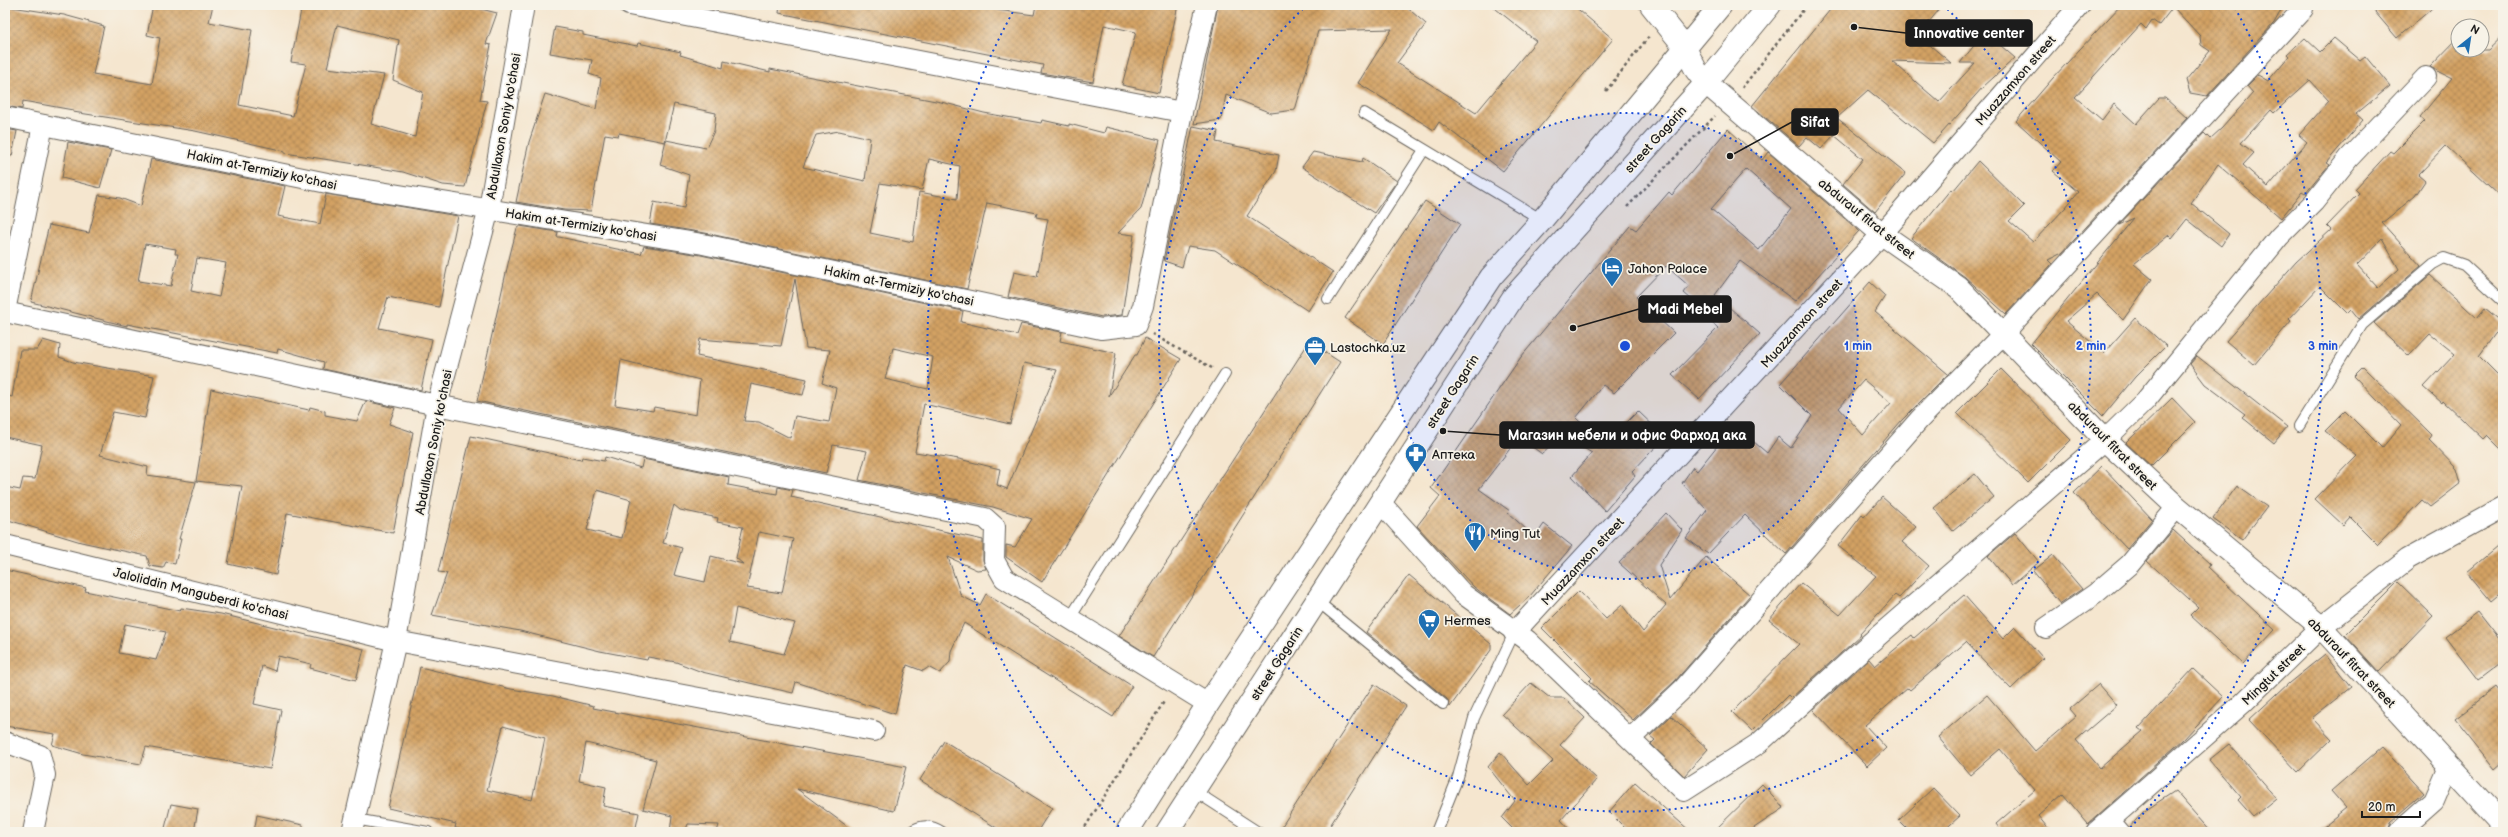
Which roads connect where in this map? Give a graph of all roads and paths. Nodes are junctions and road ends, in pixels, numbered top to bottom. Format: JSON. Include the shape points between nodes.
{"nodes":[{"id":1,"x":524,"y":5,"type":"edge"},
{"id":2,"x":628,"y":5,"type":"edge"},
{"id":3,"x":1207,"y":5,"type":"edge"},
{"id":4,"x":1721,"y":5,"type":"edge"},
{"id":5,"x":1770,"y":5,"type":"edge"},
{"id":6,"x":2080,"y":5,"type":"edge"},
{"id":7,"x":2303,"y":9,"type":"dead end"},
{"id":8,"x":1657,"y":12,"type":"edge"},
{"id":9,"x":1684,"y":46,"type":"junction"},
{"id":10,"x":2426,"y":77,"type":"dead end"},
{"id":11,"x":1706,"y":83,"type":"junction"},
{"id":12,"x":1606,"y":91,"type":"dead end"},
{"id":13,"x":1182,"y":112,"type":"junction"},
{"id":14,"x":1364,"y":113,"type":"dead end"},
{"id":15,"x":5,"y":117,"type":"edge"},
{"id":16,"x":43,"y":125,"type":"junction"},
{"id":17,"x":1424,"y":150,"type":"junction"},
{"id":18,"x":489,"y":209,"type":"junction"},
{"id":19,"x":1542,"y":220,"type":"junction"},
{"id":20,"x":1882,"y":234,"type":"junction"},
{"id":21,"x":1328,"y":299,"type":"dead end"},
{"id":22,"x":2503,"y":301,"type":"edge"},
{"id":23,"x":5,"y":311,"type":"edge"},
{"id":24,"x":1136,"y":325,"type":"junction"},
{"id":25,"x":2004,"y":333,"type":"junction"},
{"id":26,"x":1225,"y":374,"type":"joint"},
{"id":27,"x":437,"y":405,"type":"junction"},
{"id":28,"x":2299,"y":426,"type":"dead end"},
{"id":29,"x":2106,"y":440,"type":"junction"},
{"id":30,"x":1380,"y":502,"type":"junction"},
{"id":31,"x":2503,"y":506,"type":"edge"},
{"id":32,"x":2177,"y":507,"type":"junction"},
{"id":33,"x":5,"y":545,"type":"edge"},
{"id":34,"x":1316,"y":600,"type":"junction"},
{"id":35,"x":1070,"y":618,"type":"junction"},
{"id":36,"x":2321,"y":627,"type":"junction"},
{"id":37,"x":2046,"y":628,"type":"dead end"},
{"id":38,"x":1514,"y":633,"type":"junction"},
{"id":39,"x":396,"y":641,"type":"junction"},
{"id":40,"x":1175,"y":684,"type":"junction"},
{"id":41,"x":1208,"y":704,"type":"junction"},
{"id":42,"x":1443,"y":704,"type":"dead end"},
{"id":43,"x":874,"y":732,"type":"dead end"},
{"id":44,"x":1632,"y":738,"type":"junction"},
{"id":45,"x":5,"y":742,"type":"edge"},
{"id":46,"x":2449,"y":766,"type":"junction"},
{"id":47,"x":1194,"y":790,"type":"junction"},
{"id":48,"x":2118,"y":825,"type":"edge"},
{"id":49,"x":2503,"y":825,"type":"edge"},
{"id":50,"x":354,"y":826,"type":"edge"},
{"id":51,"x":33,"y":832,"type":"edge"},
{"id":52,"x":428,"y":832,"type":"edge"},
{"id":53,"x":910,"y":832,"type":"edge"},
{"id":54,"x":942,"y":832,"type":"edge"},
{"id":55,"x":1082,"y":832,"type":"edge"},
{"id":56,"x":1127,"y":832,"type":"edge"},
{"id":57,"x":1167,"y":832,"type":"edge"},
{"id":58,"x":1258,"y":832,"type":"edge"},
{"id":59,"x":1436,"y":832,"type":"edge"},
{"id":60,"x":2096,"y":832,"type":"edge"},
{"id":61,"x":2399,"y":832,"type":"edge"}],
"edges":[{"from":1,"to":18,"type":"street","name":"Abdullaxon Soniy ko'chasi"},
{"from":2,"to":13,"type":"street"},
{"from":3,"to":13,"type":"street"},
{"from":4,"to":9,"type":"main road"},
{"from":5,"to":11,"type":"main road","name":"street Gagarin"},
{"from":6,"to":20,"type":"street","name":"Muazzamxon street"},
{"from":7,"to":25,"type":"street"},
{"from":8,"to":9,"type":"main road","name":"abdurauf fitrat street"},
{"from":8,"to":12,"type":"path"},
{"from":9,"to":11,"type":"main road","name":"abdurauf fitrat street"},
{"from":9,"to":19,"type":"main road"},
{"from":10,"to":29,"type":"street","via":[[2349,158],[2314,202],[2279,237],[2146,400]]},
{"from":11,"to":20,"type":"main road","name":"abdurauf fitrat street"},
{"from":11,"to":30,"type":"main road","name":"street Gagarin","via":[[1514,296]]},
{"from":13,"to":24,"type":"street","via":[[1143,306]]},
{"from":14,"to":17,"type":"lane"},
{"from":15,"to":16,"type":"street","name":"Hakim at-Termiziy ko'chasi"},
{"from":16,"to":18,"type":"street","name":"Hakim at-Termiziy ko'chasi","via":[[337,185]]},
{"from":16,"to":23,"type":"street"},
{"from":17,"to":19,"type":"lane"},
{"from":17,"to":21,"type":"lane"},
{"from":18,"to":24,"type":"street","name":"Hakim at-Termiziy ko'chasi","via":[[703,244],[1101,330]]},
{"from":18,"to":27,"type":"street","name":"Abdullaxon Soniy ko'chasi"},
{"from":19,"to":41,"type":"main road","via":[[1491,277]]},
{"from":20,"to":25,"type":"main road","name":"abdurauf fitrat street","via":[[1958,287]]},
{"from":20,"to":38,"type":"street","name":"Muazzamxon street"},
{"from":22,"to":28,"type":"lane","via":[[2464,265],[2444,258],[2433,264],[2362,325]]},
{"from":23,"to":27,"type":"street"},
{"from":24,"to":26,"type":"path"},
{"from":25,"to":29,"type":"main road","name":"abdurauf fitrat street"},
{"from":25,"to":44,"type":"street","via":[[1919,420],[1683,689]]},
{"from":26,"to":35,"type":"lane"},
{"from":27,"to":35,"type":"street","via":[[985,518],[995,528],[994,560],[1004,578]]},
{"from":27,"to":39,"type":"street","name":"Abdullaxon Soniy ko'chasi"},
{"from":29,"to":32,"type":"main road","name":"abdurauf fitrat street"},
{"from":29,"to":44,"type":"street","via":[[1861,651],[1760,743],[1684,791]]},
{"from":30,"to":34,"type":"main road","name":"street Gagarin"},
{"from":30,"to":38,"type":"street","via":[[1463,594]]},
{"from":31,"to":36,"type":"street","name":"Mingtut street","via":[[2408,559]]},
{"from":32,"to":36,"type":"main road","name":"abdurauf fitrat street"},
{"from":32,"to":37,"type":"street","via":[[2130,564],[2095,594]]},
{"from":33,"to":39,"type":"street","name":"Jaloliddin Manguberdi ko'chasi"},
{"from":34,"to":42,"type":"lane"},
{"from":34,"to":47,"type":"main road","name":"street Gagarin"},
{"from":35,"to":40,"type":"street"},
{"from":36,"to":46,"type":"main road","name":"abdurauf fitrat street"},
{"from":36,"to":48,"type":"street","name":"Mingtut street"},
{"from":38,"to":44,"type":"street","via":[[1527,640]]},
{"from":38,"to":59,"type":"lane","via":[[1474,718],[1458,777]]},
{"from":39,"to":43,"type":"street","name":"Jaloliddin Manguberdi ko'chasi"},
{"from":39,"to":50,"type":"street","name":"Abdullaxon Soniy ko'chasi"},
{"from":40,"to":41,"type":"street"},
{"from":40,"to":55,"type":"path"},
{"from":41,"to":56,"type":"main road"},
{"from":45,"to":51,"type":"street","via":[[40,755],[45,775]]},
{"from":46,"to":49,"type":"main road","name":"abdurauf fitrat street"},
{"from":46,"to":61,"type":"street","via":[[2434,801]]},
{"from":47,"to":57,"type":"main road","name":"street Gagarin"},
{"from":47,"to":58,"type":"lane"},
{"from":48,"to":60,"type":"street","name":"Mingtut street"},
{"from":50,"to":52,"type":"lane"},
{"from":53,"to":54,"type":"lane","via":[[926,826]]}]}
